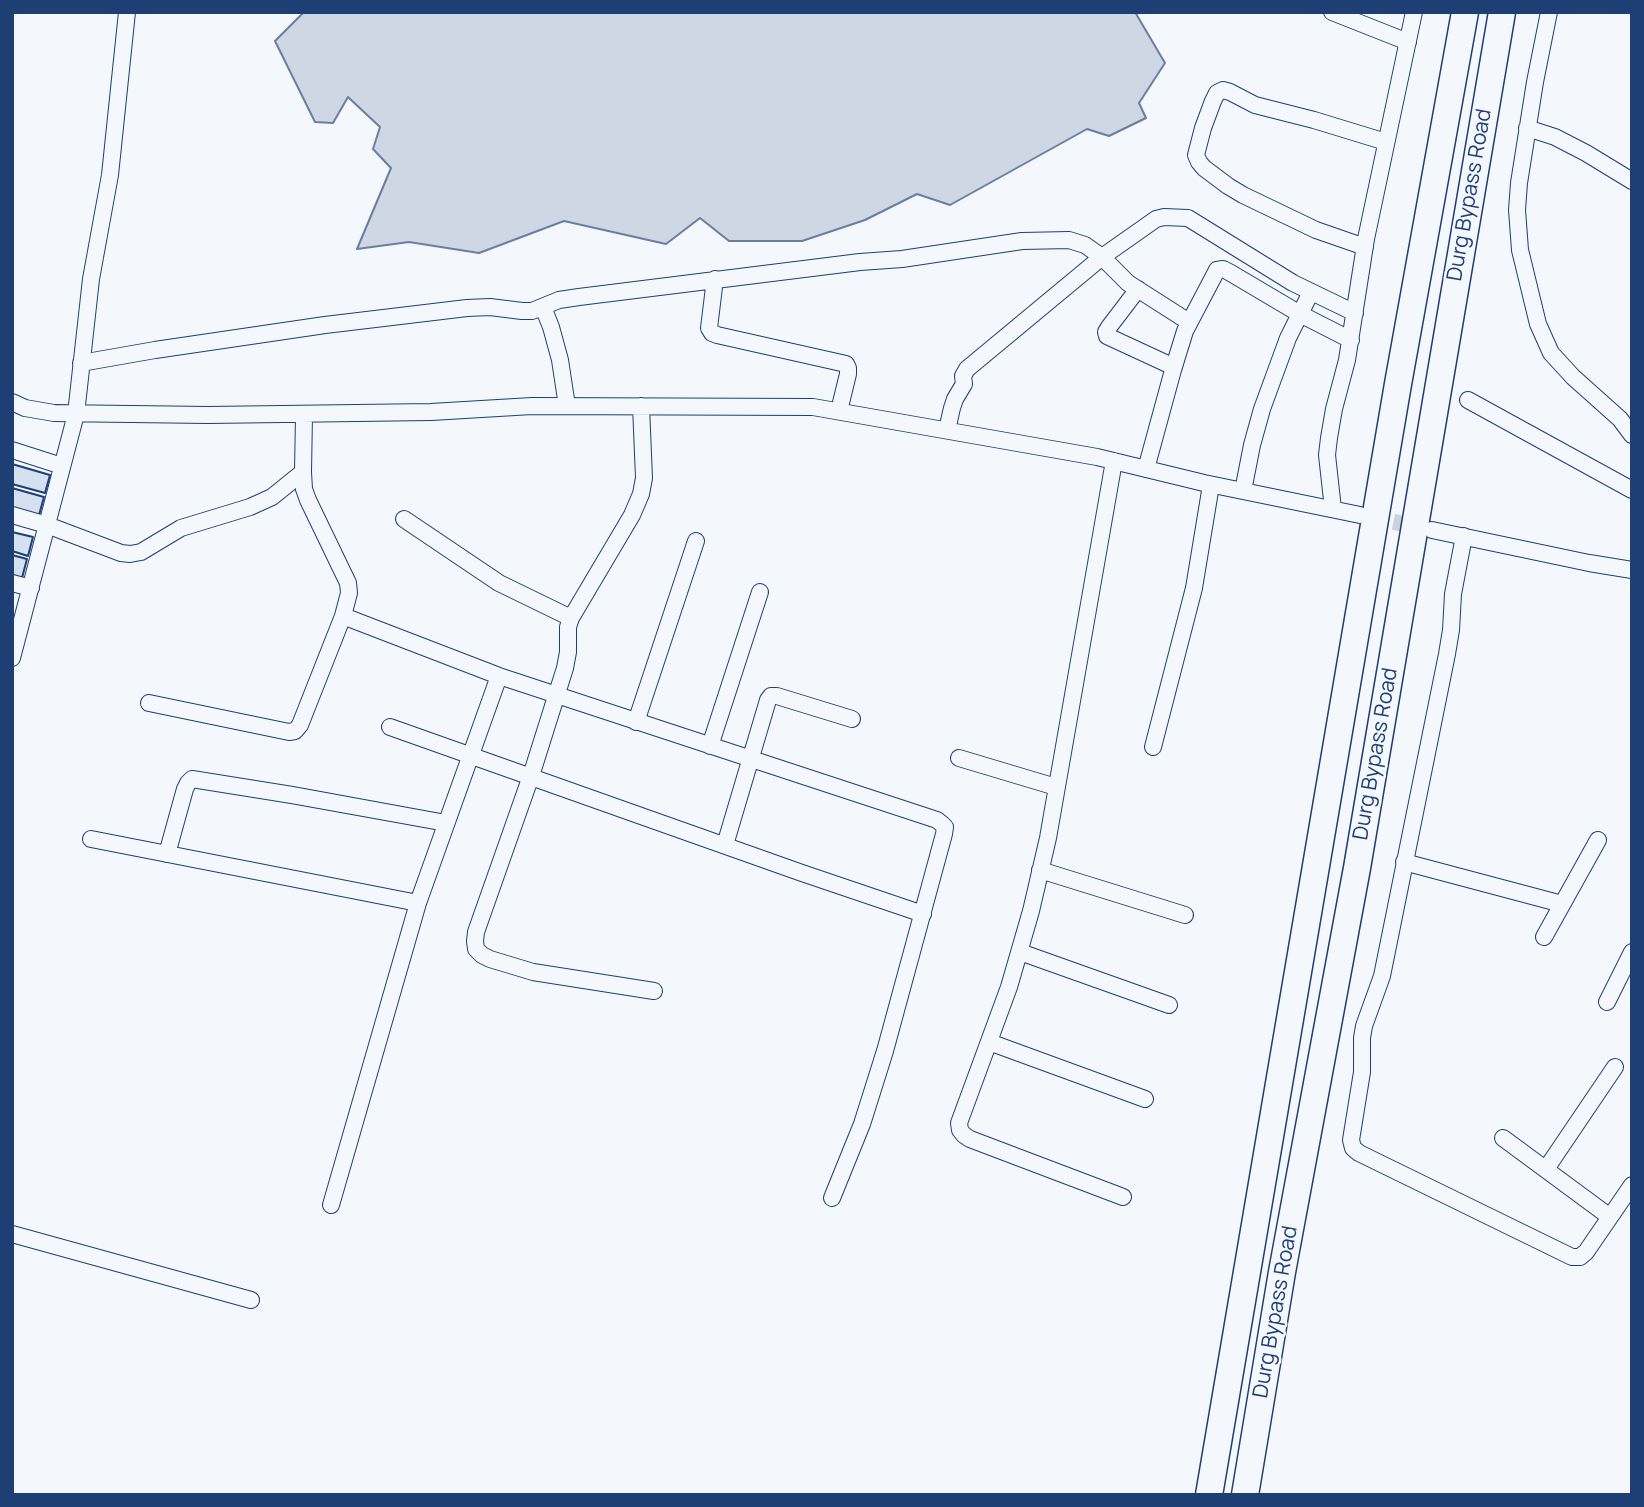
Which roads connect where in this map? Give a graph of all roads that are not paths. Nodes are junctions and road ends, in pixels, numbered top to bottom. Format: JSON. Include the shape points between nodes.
{"nodes":[{"id":1,"x":127,"y":12,"type":"edge"},
{"id":2,"x":1332,"y":12,"type":"edge"},
{"id":3,"x":1414,"y":12,"type":"edge"},
{"id":4,"x":1465,"y":12,"type":"edge"},
{"id":5,"x":1502,"y":12,"type":"edge"},
{"id":6,"x":1549,"y":12,"type":"edge"},
{"id":7,"x":1408,"y":42,"type":"junction"},
{"id":8,"x":1527,"y":128,"type":"junction"},
{"id":9,"x":1386,"y":142,"type":"junction"},
{"id":10,"x":1632,"y":181,"type":"edge"},
{"id":11,"x":1365,"y":247,"type":"junction"},
{"id":12,"x":1108,"y":263,"type":"junction"},
{"id":13,"x":715,"y":279,"type":"junction"},
{"id":14,"x":1138,"y":289,"type":"junction"},
{"id":15,"x":1311,"y":292,"type":"junction"},
{"id":16,"x":543,"y":307,"type":"junction"},
{"id":17,"x":1356,"y":313,"type":"junction"},
{"id":18,"x":1300,"y":314,"type":"junction"},
{"id":19,"x":1189,"y":322,"type":"junction"},
{"id":20,"x":1351,"y":340,"type":"junction"},
{"id":21,"x":81,"y":363,"type":"junction"},
{"id":22,"x":1174,"y":367,"type":"junction"},
{"id":23,"x":1468,"y":400,"type":"dead end"},
{"id":24,"x":12,"y":402,"type":"edge"},
{"id":25,"x":567,"y":406,"type":"junction"},
{"id":26,"x":641,"y":406,"type":"junction"},
{"id":27,"x":839,"y":411,"type":"junction"},
{"id":28,"x":76,"y":414,"type":"junction"},
{"id":29,"x":304,"y":415,"type":"junction"},
{"id":30,"x":947,"y":430,"type":"junction"},
{"id":31,"x":1632,"y":435,"type":"edge"},
{"id":32,"x":12,"y":450,"type":"edge"},
{"id":33,"x":1114,"y":461,"type":"junction"},
{"id":34,"x":62,"y":466,"type":"junction"},
{"id":35,"x":1146,"y":469,"type":"junction"},
{"id":36,"x":303,"y":471,"type":"junction"},
{"id":37,"x":1211,"y":485,"type":"junction"},
{"id":38,"x":1632,"y":490,"type":"edge"},
{"id":39,"x":1243,"y":491,"type":"junction"},
{"id":40,"x":1333,"y":509,"type":"junction"},
{"id":41,"x":12,"y":515,"type":"edge"},
{"id":42,"x":1360,"y":515,"type":"tunnel mouth"},
{"id":43,"x":404,"y":519,"type":"dead end"},
{"id":44,"x":47,"y":525,"type":"junction"},
{"id":45,"x":1432,"y":530,"type":"tunnel mouth"},
{"id":46,"x":1464,"y":536,"type":"junction"},
{"id":47,"x":696,"y":541,"type":"dead end"},
{"id":48,"x":1632,"y":569,"type":"edge"},
{"id":49,"x":12,"y":583,"type":"edge"},
{"id":50,"x":31,"y":588,"type":"junction"},
{"id":51,"x":760,"y":592,"type":"dead end"},
{"id":52,"x":343,"y":616,"type":"junction"},
{"id":53,"x":571,"y":618,"type":"junction"},
{"id":54,"x":13,"y":650,"type":"edge"},
{"id":55,"x":499,"y":676,"type":"junction"},
{"id":56,"x":557,"y":695,"type":"junction"},
{"id":57,"x":149,"y":703,"type":"dead end"},
{"id":58,"x":852,"y":719,"type":"dead end"},
{"id":59,"x":636,"y":722,"type":"junction"},
{"id":60,"x":390,"y":727,"type":"dead end"},
{"id":61,"x":710,"y":746,"type":"junction"},
{"id":62,"x":1153,"y":747,"type":"dead end"},
{"id":63,"x":471,"y":755,"type":"junction"},
{"id":64,"x":959,"y":758,"type":"dead end"},
{"id":65,"x":749,"y":760,"type":"junction"},
{"id":66,"x":531,"y":776,"type":"junction"},
{"id":67,"x":1056,"y":787,"type":"junction"},
{"id":68,"x":446,"y":823,"type":"junction"},
{"id":69,"x":92,"y":839,"type":"dead end"},
{"id":70,"x":1598,"y":840,"type":"dead end"},
{"id":71,"x":725,"y":845,"type":"junction"},
{"id":72,"x":167,"y":854,"type":"junction"},
{"id":73,"x":1404,"y":862,"type":"junction"},
{"id":74,"x":1040,"y":870,"type":"junction"},
{"id":75,"x":418,"y":903,"type":"junction"},
{"id":76,"x":1562,"y":904,"type":"junction"},
{"id":77,"x":923,"y":914,"type":"junction"},
{"id":78,"x":1185,"y":915,"type":"dead end"},
{"id":79,"x":1544,"y":937,"type":"dead end"},
{"id":80,"x":1020,"y":952,"type":"junction"},
{"id":81,"x":1632,"y":952,"type":"edge"},
{"id":82,"x":654,"y":991,"type":"dead end"},
{"id":83,"x":1607,"y":1002,"type":"dead end"},
{"id":84,"x":1169,"y":1005,"type":"dead end"},
{"id":85,"x":989,"y":1042,"type":"junction"},
{"id":86,"x":1615,"y":1067,"type":"dead end"},
{"id":87,"x":1145,"y":1100,"type":"dead end"},
{"id":88,"x":1503,"y":1138,"type":"dead end"},
{"id":89,"x":1546,"y":1170,"type":"junction"},
{"id":90,"x":1632,"y":1185,"type":"edge"},
{"id":91,"x":1123,"y":1196,"type":"dead end"},
{"id":92,"x":832,"y":1198,"type":"dead end"},
{"id":93,"x":331,"y":1205,"type":"dead end"},
{"id":94,"x":1610,"y":1217,"type":"junction"},
{"id":95,"x":12,"y":1234,"type":"edge"},
{"id":96,"x":251,"y":1300,"type":"dead end"},
{"id":97,"x":1209,"y":1495,"type":"edge"},
{"id":98,"x":1245,"y":1495,"type":"edge"}],
"edges":[{"from":1,"to":21,"type":"street","via":[[110,175]]},
{"from":2,"to":7,"type":"street"},
{"from":3,"to":7,"type":"street"},
{"from":4,"to":97,"type":"highway","name":"Durg Bypass Road"},
{"from":5,"to":98,"type":"highway","name":"Durg Bypass Road"},
{"from":6,"to":8,"type":"street"},
{"from":7,"to":9,"type":"street"},
{"from":8,"to":10,"type":"street","via":[[1555,137]]},
{"from":8,"to":31,"type":"street","via":[[1517,209],[1520,250],[1538,324],[1551,353]]},
{"from":9,"to":11,"type":"street"},
{"from":9,"to":11,"type":"street","via":[[1255,105],[1223,90],[1213,101],[1196,155],[1204,168],[1243,195],[1316,230]]},
{"from":11,"to":17,"type":"street"},
{"from":12,"to":13,"type":"street","via":[[1085,245],[1069,240],[1022,241],[902,260]]},
{"from":12,"to":14,"type":"street"},
{"from":12,"to":15,"type":"street","via":[[1156,219],[1188,218]]},
{"from":12,"to":30,"type":"street","via":[[964,372]]},
{"from":13,"to":16,"type":"street","via":[[559,300]]},
{"from":13,"to":27,"type":"street","via":[[712,333],[846,364]]},
{"from":14,"to":19,"type":"street"},
{"from":14,"to":22,"type":"street","via":[[1107,336]]},
{"from":15,"to":17,"type":"street"},
{"from":15,"to":18,"type":"street"},
{"from":16,"to":21,"type":"street","via":[[532,311],[467,308]]},
{"from":16,"to":25,"type":"street","via":[[561,360]]},
{"from":17,"to":20,"type":"street"},
{"from":18,"to":19,"type":"street","via":[[1223,269],[1214,274]]},
{"from":18,"to":20,"type":"street"},
{"from":18,"to":39,"type":"street","via":[[1262,410]]},
{"from":19,"to":22,"type":"street"},
{"from":20,"to":40,"type":"street","via":[[1327,455]]},
{"from":21,"to":28,"type":"street"},
{"from":22,"to":35,"type":"street"},
{"from":23,"to":38,"type":"street"},
{"from":24,"to":28,"type":"street","via":[[25,408]]},
{"from":25,"to":26,"type":"street"},
{"from":25,"to":29,"type":"street"},
{"from":26,"to":27,"type":"street"},
{"from":26,"to":53,"type":"street","via":[[641,494]]},
{"from":27,"to":30,"type":"street"},
{"from":28,"to":29,"type":"street"},
{"from":28,"to":34,"type":"street"},
{"from":29,"to":36,"type":"street"},
{"from":30,"to":33,"type":"street"},
{"from":32,"to":34,"type":"street"},
{"from":33,"to":35,"type":"street"},
{"from":33,"to":67,"type":"street"},
{"from":34,"to":44,"type":"street"},
{"from":35,"to":37,"type":"street"},
{"from":36,"to":44,"type":"street","via":[[272,497],[181,528],[141,552],[121,553]]},
{"from":36,"to":52,"type":"street","via":[[308,499],[348,583]]},
{"from":37,"to":39,"type":"street"},
{"from":37,"to":62,"type":"street","via":[[1194,588]]},
{"from":39,"to":40,"type":"street"},
{"from":40,"to":42,"type":"street"},
{"from":41,"to":44,"type":"street"},
{"from":43,"to":53,"type":"street","via":[[499,583]]},
{"from":44,"to":50,"type":"street"},
{"from":45,"to":46,"type":"street"},
{"from":46,"to":48,"type":"street"},
{"from":46,"to":73,"type":"street","via":[[1447,654]]},
{"from":47,"to":59,"type":"street"},
{"from":49,"to":50,"type":"street"},
{"from":50,"to":54,"type":"street"},
{"from":51,"to":61,"type":"street"},
{"from":52,"to":55,"type":"street"},
{"from":52,"to":57,"type":"street","via":[[295,731]]},
{"from":53,"to":56,"type":"street"},
{"from":55,"to":56,"type":"street"},
{"from":55,"to":63,"type":"street"},
{"from":56,"to":59,"type":"street"},
{"from":56,"to":66,"type":"street"},
{"from":58,"to":65,"type":"street","via":[[771,696]]},
{"from":59,"to":61,"type":"street"},
{"from":60,"to":63,"type":"street"},
{"from":61,"to":65,"type":"street"},
{"from":63,"to":66,"type":"street"},
{"from":63,"to":68,"type":"street"},
{"from":64,"to":67,"type":"street"},
{"from":65,"to":71,"type":"street"},
{"from":65,"to":77,"type":"street","via":[[942,824],[944,834]]},
{"from":66,"to":71,"type":"street"},
{"from":66,"to":82,"type":"street","via":[[476,932],[476,949],[490,959],[533,972]]},
{"from":67,"to":74,"type":"street"},
{"from":68,"to":72,"type":"street","via":[[192,779]]},
{"from":68,"to":75,"type":"street"},
{"from":69,"to":72,"type":"street"},
{"from":70,"to":76,"type":"street"},
{"from":71,"to":77,"type":"street"},
{"from":72,"to":75,"type":"street"},
{"from":73,"to":76,"type":"street"},
{"from":73,"to":94,"type":"street","via":[[1382,976],[1364,1026],[1353,1148],[1572,1257],[1587,1252]]},
{"from":74,"to":78,"type":"street"},
{"from":74,"to":80,"type":"street"},
{"from":75,"to":93,"type":"street"},
{"from":76,"to":79,"type":"street"},
{"from":77,"to":92,"type":"street","via":[[862,1124]]},
{"from":80,"to":84,"type":"street"},
{"from":80,"to":85,"type":"street"},
{"from":81,"to":83,"type":"street"},
{"from":85,"to":87,"type":"street"},
{"from":85,"to":91,"type":"street","via":[[960,1115],[958,1123],[964,1135]]},
{"from":86,"to":89,"type":"street"},
{"from":88,"to":89,"type":"street"},
{"from":89,"to":94,"type":"street"},
{"from":90,"to":94,"type":"street"},
{"from":95,"to":96,"type":"street"}]}
